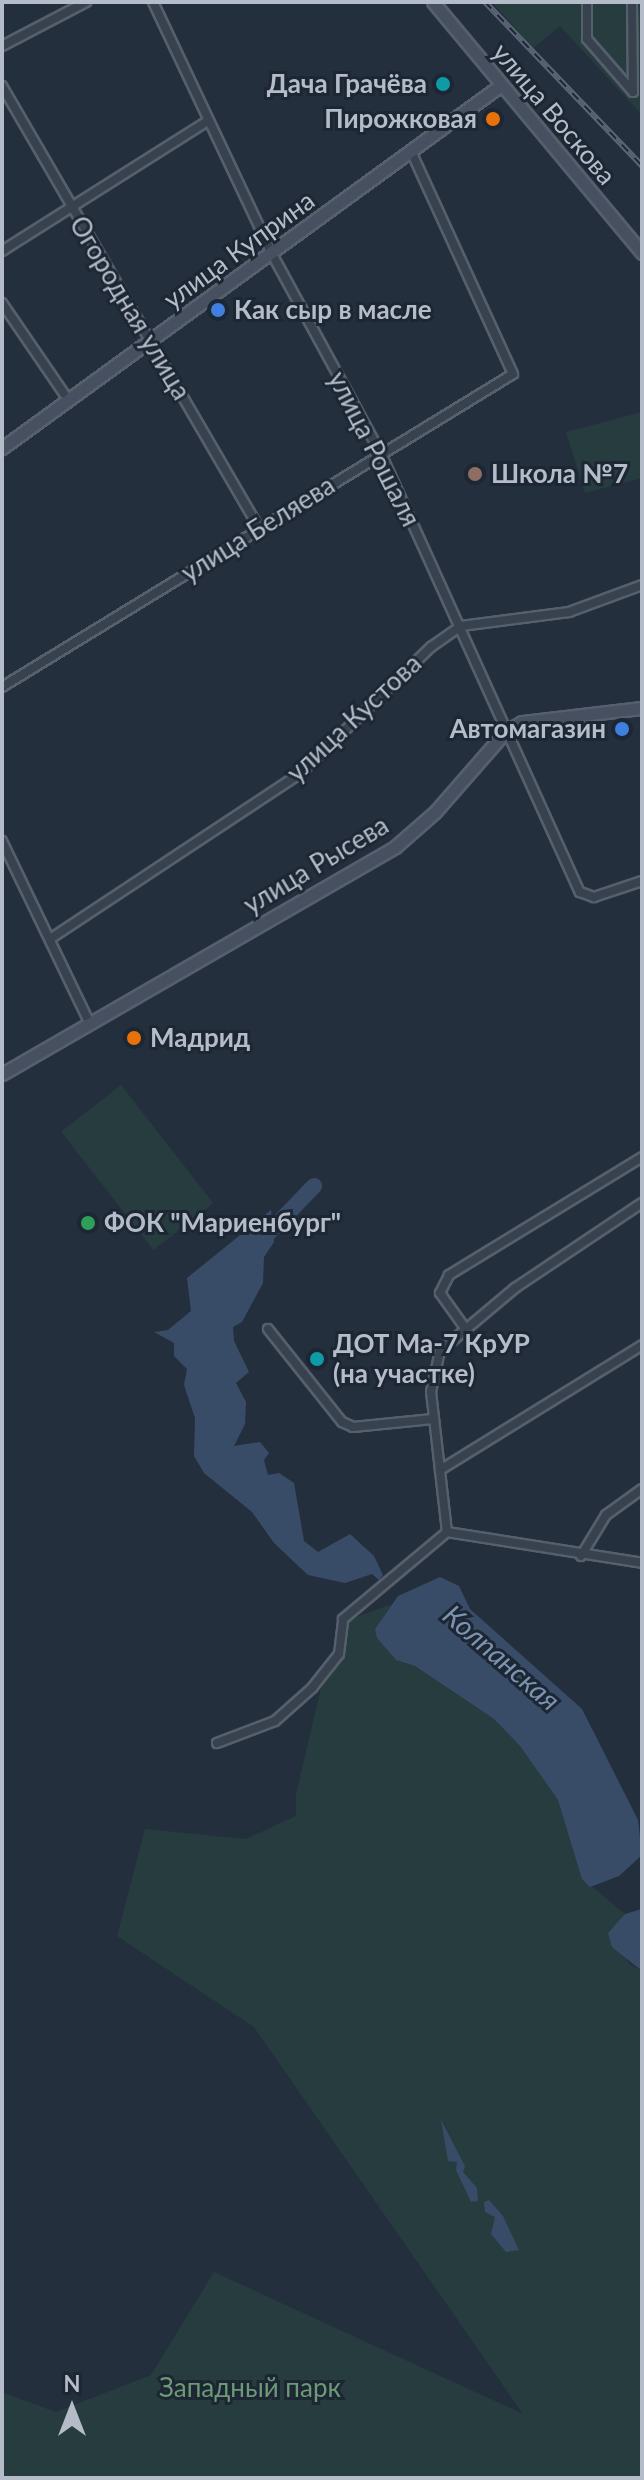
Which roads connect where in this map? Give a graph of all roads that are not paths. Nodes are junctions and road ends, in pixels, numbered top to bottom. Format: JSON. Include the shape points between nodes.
{"nodes":[{"id":1,"x":86,"y":2,"type":"edge"},
{"id":2,"x":153,"y":2,"type":"edge"},
{"id":3,"x":433,"y":2,"type":"edge"},
{"id":4,"x":587,"y":2,"type":"edge"},
{"id":5,"x":632,"y":2,"type":"edge"},
{"id":6,"x":2,"y":46,"type":"edge"},
{"id":7,"x":501,"y":85,"type":"junction"},
{"id":8,"x":2,"y":86,"type":"edge"},
{"id":9,"x":208,"y":121,"type":"junction"},
{"id":10,"x":412,"y":153,"type":"junction"},
{"id":11,"x":70,"y":207,"type":"junction"},
{"id":12,"x":2,"y":251,"type":"edge"},
{"id":13,"x":642,"y":253,"type":"edge"},
{"id":14,"x":272,"y":254,"type":"junction"},
{"id":15,"x":2,"y":303,"type":"edge"},
{"id":16,"x":151,"y":341,"type":"junction"},
{"id":17,"x":69,"y":401,"type":"junction"},
{"id":18,"x":4,"y":443,"type":"edge"},
{"id":19,"x":381,"y":454,"type":"junction"},
{"id":20,"x":259,"y":528,"type":"junction"},
{"id":21,"x":642,"y":585,"type":"edge"},
{"id":22,"x":461,"y":626,"type":"junction"},
{"id":23,"x":2,"y":687,"type":"edge"},
{"id":24,"x":642,"y":708,"type":"edge"},
{"id":25,"x":506,"y":731,"type":"junction"},
{"id":26,"x":2,"y":841,"type":"edge"},
{"id":27,"x":642,"y":881,"type":"edge"},
{"id":28,"x":50,"y":939,"type":"junction"},
{"id":29,"x":90,"y":1024,"type":"junction"},
{"id":30,"x":2,"y":1074,"type":"edge"},
{"id":31,"x":642,"y":1157,"type":"edge"},
{"id":32,"x":642,"y":1203,"type":"edge"},
{"id":33,"x":465,"y":1328,"type":"junction"},
{"id":34,"x":268,"y":1329,"type":"dead end"},
{"id":35,"x":642,"y":1345,"type":"edge"},
{"id":36,"x":433,"y":1419,"type":"junction"},
{"id":37,"x":440,"y":1470,"type":"junction"},
{"id":38,"x":642,"y":1489,"type":"edge"},
{"id":39,"x":447,"y":1532,"type":"junction"},
{"id":40,"x":581,"y":1556,"type":"junction"},
{"id":41,"x":642,"y":1563,"type":"edge"},
{"id":42,"x":217,"y":1743,"type":"dead end"}],
"edges":[{"from":1,"to":6,"type":"street"},
{"from":2,"to":9,"type":"street","name":"улица Рошаля"},
{"from":3,"to":7,"type":"street","name":"улица Воскова"},
{"from":4,"to":5,"type":"street","via":[[587,39],[633,92]]},
{"from":7,"to":10,"type":"street","name":"улица Куприна"},
{"from":7,"to":13,"type":"street","name":"улица Воскова"},
{"from":8,"to":11,"type":"street","name":"Огородная улица"},
{"from":9,"to":11,"type":"street"},
{"from":9,"to":14,"type":"street","name":"улица Рошаля"},
{"from":10,"to":14,"type":"street","name":"улица Куприна"},
{"from":10,"to":19,"type":"street","name":"улица Беляева","via":[[513,374]]},
{"from":11,"to":12,"type":"street"},
{"from":11,"to":16,"type":"street","name":"Огородная улица"},
{"from":14,"to":16,"type":"street","name":"улица Куприна"},
{"from":14,"to":19,"type":"street","name":"улица Рошаля"},
{"from":15,"to":17,"type":"street"},
{"from":16,"to":17,"type":"street","name":"улица Куприна"},
{"from":16,"to":20,"type":"street","name":"Огородная улица"},
{"from":17,"to":18,"type":"street","name":"улица Куприна"},
{"from":19,"to":20,"type":"street","name":"улица Беляева"},
{"from":19,"to":22,"type":"street","name":"улица Рошаля"},
{"from":20,"to":23,"type":"street","name":"улица Беляева"},
{"from":21,"to":22,"type":"street","name":"улица Кустова","via":[[569,612]]},
{"from":22,"to":25,"type":"street","name":"улица Рошаля"},
{"from":22,"to":28,"type":"street","name":"улица Кустова","via":[[431,647],[302,772]]},
{"from":24,"to":25,"type":"street","via":[[522,722]]},
{"from":25,"to":27,"type":"street","name":"улица Рошаля","via":[[580,892],[588,897]]},
{"from":25,"to":29,"type":"street","name":"улица Рысева","via":[[435,812],[395,847]]},
{"from":26,"to":28,"type":"street"},
{"from":28,"to":29,"type":"street"},
{"from":29,"to":30,"type":"street","name":"улица Рысева"},
{"from":31,"to":33,"type":"street","via":[[449,1275],[440,1293]]},
{"from":32,"to":33,"type":"street"},
{"from":33,"to":36,"type":"street","via":[[440,1351],[431,1372]]},
{"from":34,"to":36,"type":"street","via":[[342,1422],[353,1427]]},
{"from":35,"to":37,"type":"street"},
{"from":36,"to":37,"type":"street"},
{"from":37,"to":39,"type":"street"},
{"from":38,"to":40,"type":"street","via":[[606,1515]]},
{"from":39,"to":40,"type":"street"},
{"from":39,"to":42,"type":"street","via":[[343,1619],[339,1654],[312,1688],[275,1721]]},
{"from":40,"to":41,"type":"street"}]}
